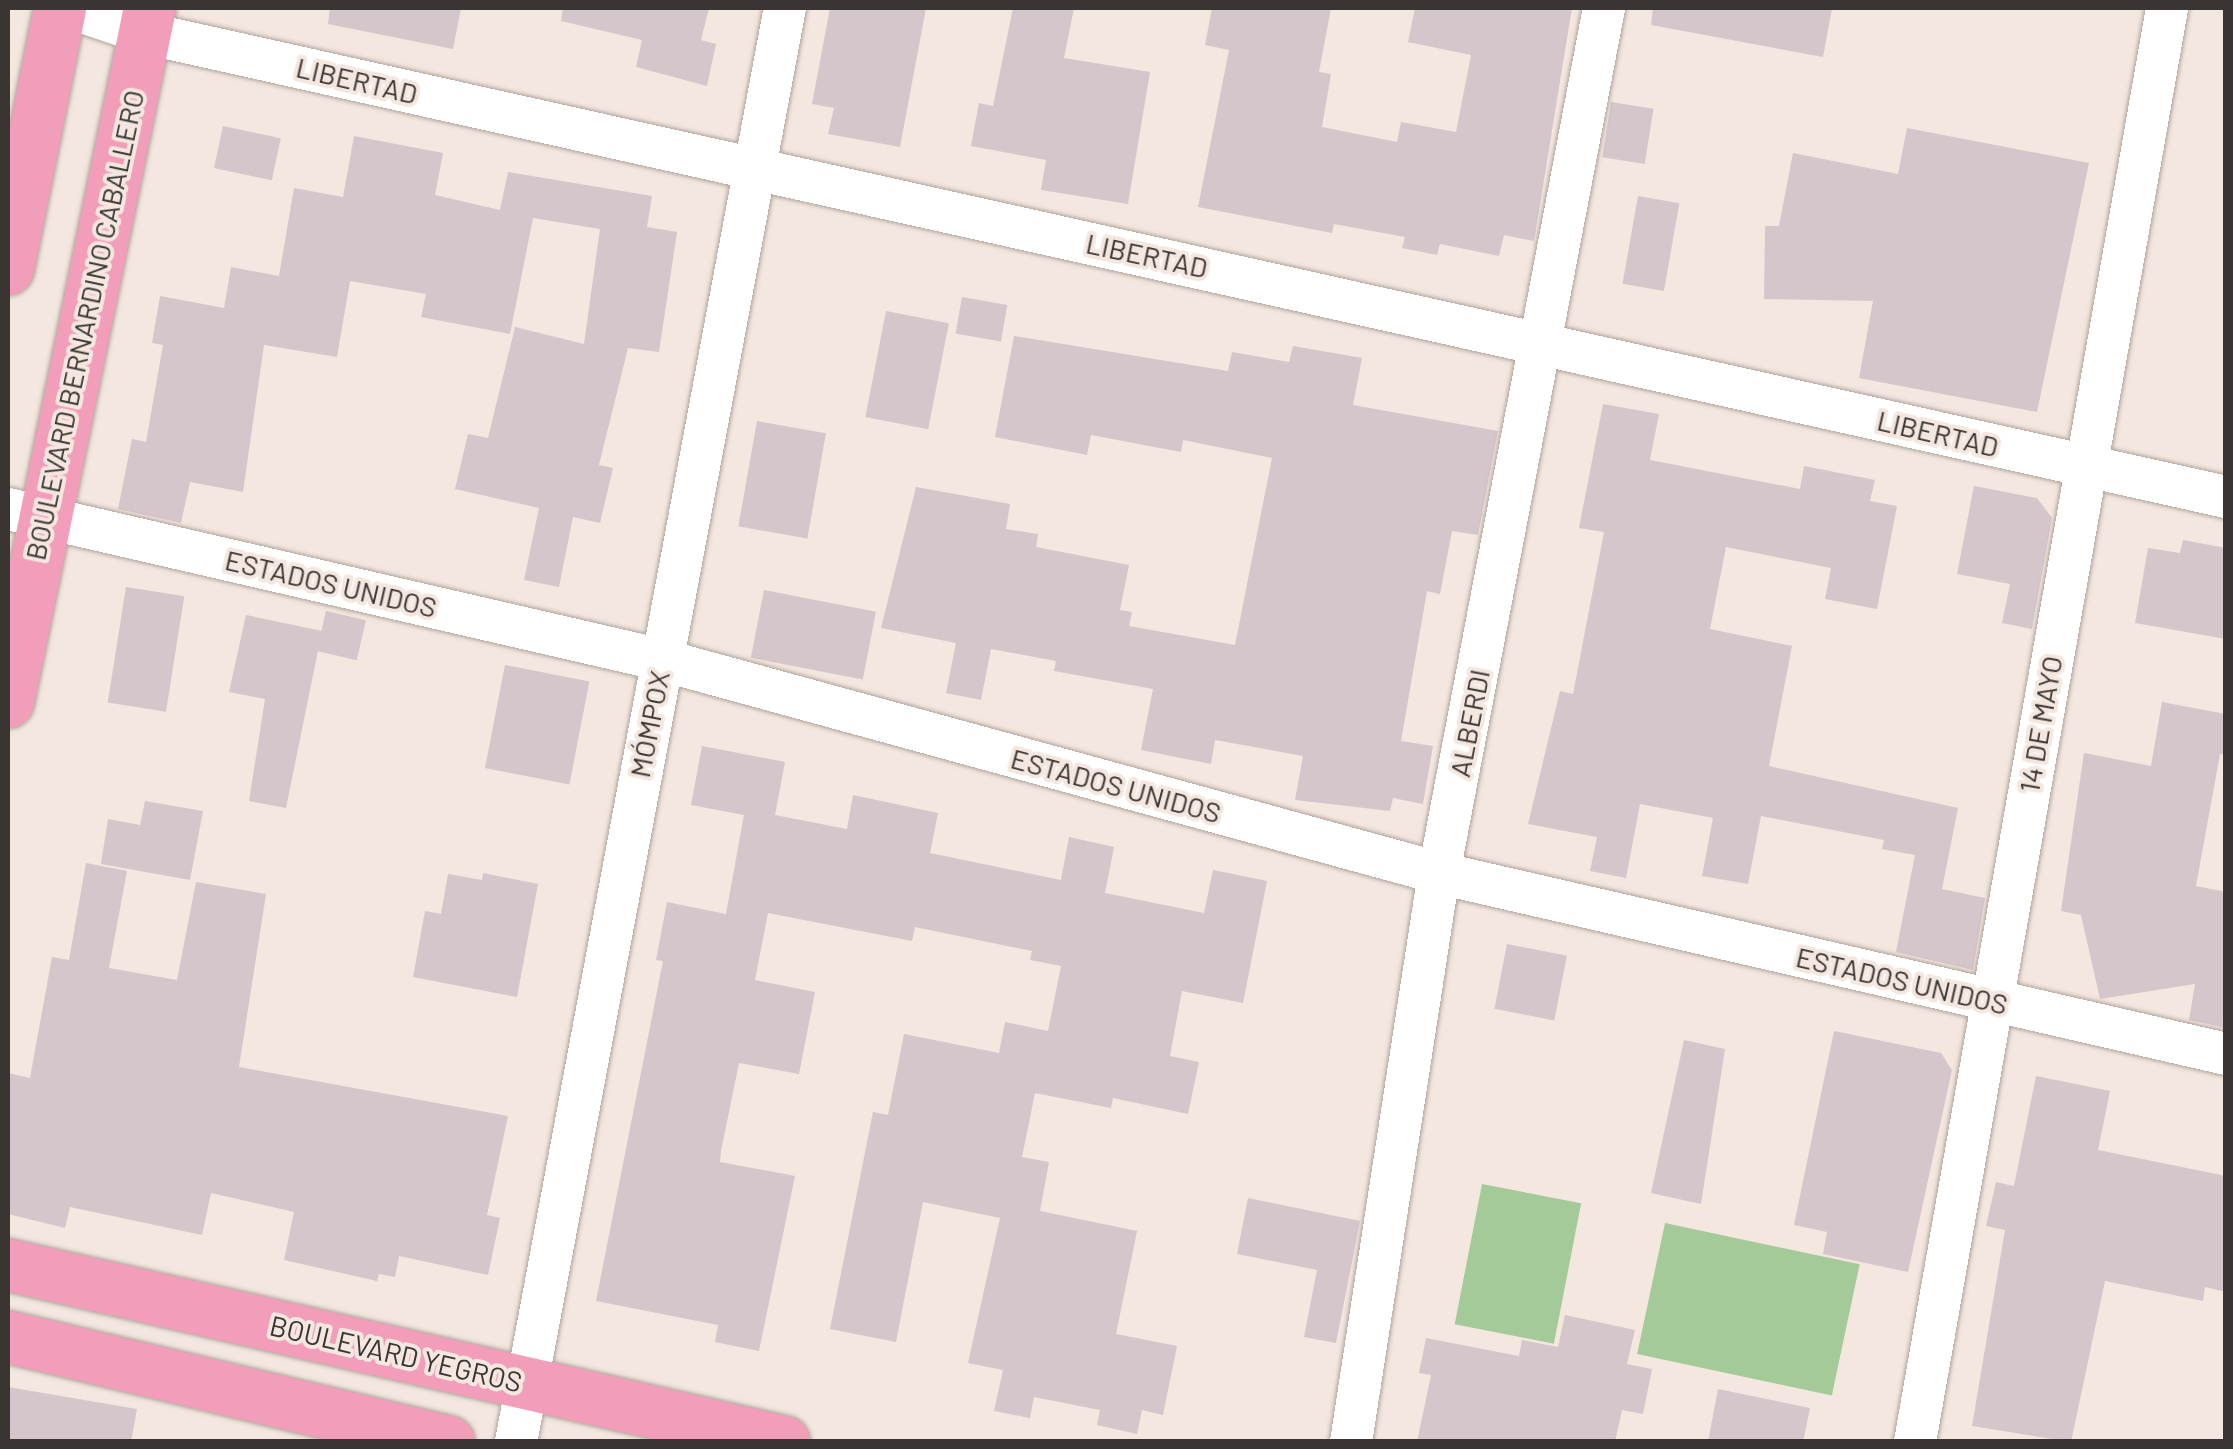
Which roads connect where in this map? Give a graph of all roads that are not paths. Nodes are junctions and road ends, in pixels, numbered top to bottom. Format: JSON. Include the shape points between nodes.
{"nodes":[{"id":1,"x":60,"y":8,"type":"edge"},
{"id":2,"x":71,"y":8,"type":"edge"},
{"id":3,"x":785,"y":8,"type":"edge"},
{"id":4,"x":1604,"y":8,"type":"edge"},
{"id":5,"x":2167,"y":8,"type":"edge"},
{"id":6,"x":148,"y":20,"type":"edge"},
{"id":7,"x":754,"y":168,"type":"junction"},
{"id":8,"x":8,"y":269,"type":"edge"},
{"id":9,"x":1544,"y":343,"type":"junction"},
{"id":10,"x":2086,"y":467,"type":"junction"},
{"id":11,"x":2226,"y":497,"type":"edge"},
{"id":12,"x":26,"y":512,"type":"edge"},
{"id":13,"x":662,"y":660,"type":"junction"},
{"id":14,"x":8,"y":702,"type":"edge"},
{"id":15,"x":1440,"y":873,"type":"junction"},
{"id":16,"x":1990,"y":1000,"type":"junction"},
{"id":17,"x":2226,"y":1054,"type":"edge"},
{"id":18,"x":8,"y":1265,"type":"edge"},
{"id":19,"x":8,"y":1337,"type":"edge"},
{"id":20,"x":526,"y":1383,"type":"junction"},
{"id":21,"x":450,"y":1442,"type":"edge"},
{"id":22,"x":516,"y":1442,"type":"edge"},
{"id":23,"x":784,"y":1442,"type":"edge"},
{"id":24,"x":1351,"y":1442,"type":"edge"},
{"id":25,"x":1915,"y":1442,"type":"edge"}],
"edges":[{"from":1,"to":8,"type":"main road"},
{"from":2,"to":6,"type":"street","name":"LIBERTAD"},
{"from":3,"to":7,"type":"street","name":"MÓMPOX"},
{"from":4,"to":9,"type":"street","name":"ALBERDI"},
{"from":5,"to":10,"type":"street","name":"14 DE MAYO"},
{"from":6,"to":7,"type":"street","name":"LIBERTAD"},
{"from":6,"to":12,"type":"main road","name":"BOULEVARD BERNARDINO CABALLERO"},
{"from":7,"to":9,"type":"street","name":"LIBERTAD"},
{"from":7,"to":13,"type":"street","name":"MÓMPOX"},
{"from":9,"to":10,"type":"street","name":"LIBERTAD"},
{"from":9,"to":15,"type":"street","name":"ALBERDI"},
{"from":10,"to":11,"type":"street","name":"LIBERTAD"},
{"from":10,"to":16,"type":"street","name":"14 DE MAYO"},
{"from":12,"to":13,"type":"street","name":"ESTADOS UNIDOS"},
{"from":12,"to":14,"type":"main road","name":"BOULEVARD BERNARDINO CABALLERO"},
{"from":13,"to":15,"type":"street","name":"ESTADOS UNIDOS"},
{"from":13,"to":20,"type":"street","name":"MÓMPOX"},
{"from":15,"to":16,"type":"street","name":"ESTADOS UNIDOS"},
{"from":15,"to":24,"type":"street","name":"ALBERDI"},
{"from":16,"to":17,"type":"street","name":"ESTADOS UNIDOS"},
{"from":16,"to":25,"type":"street","name":"14 DE MAYO"},
{"from":18,"to":20,"type":"main road","name":"BOULEVARD YEGROS"},
{"from":19,"to":21,"type":"main road"},
{"from":20,"to":22,"type":"street","name":"MÓMPOX"},
{"from":20,"to":23,"type":"main road","name":"BOULEVARD YEGROS"}]}
